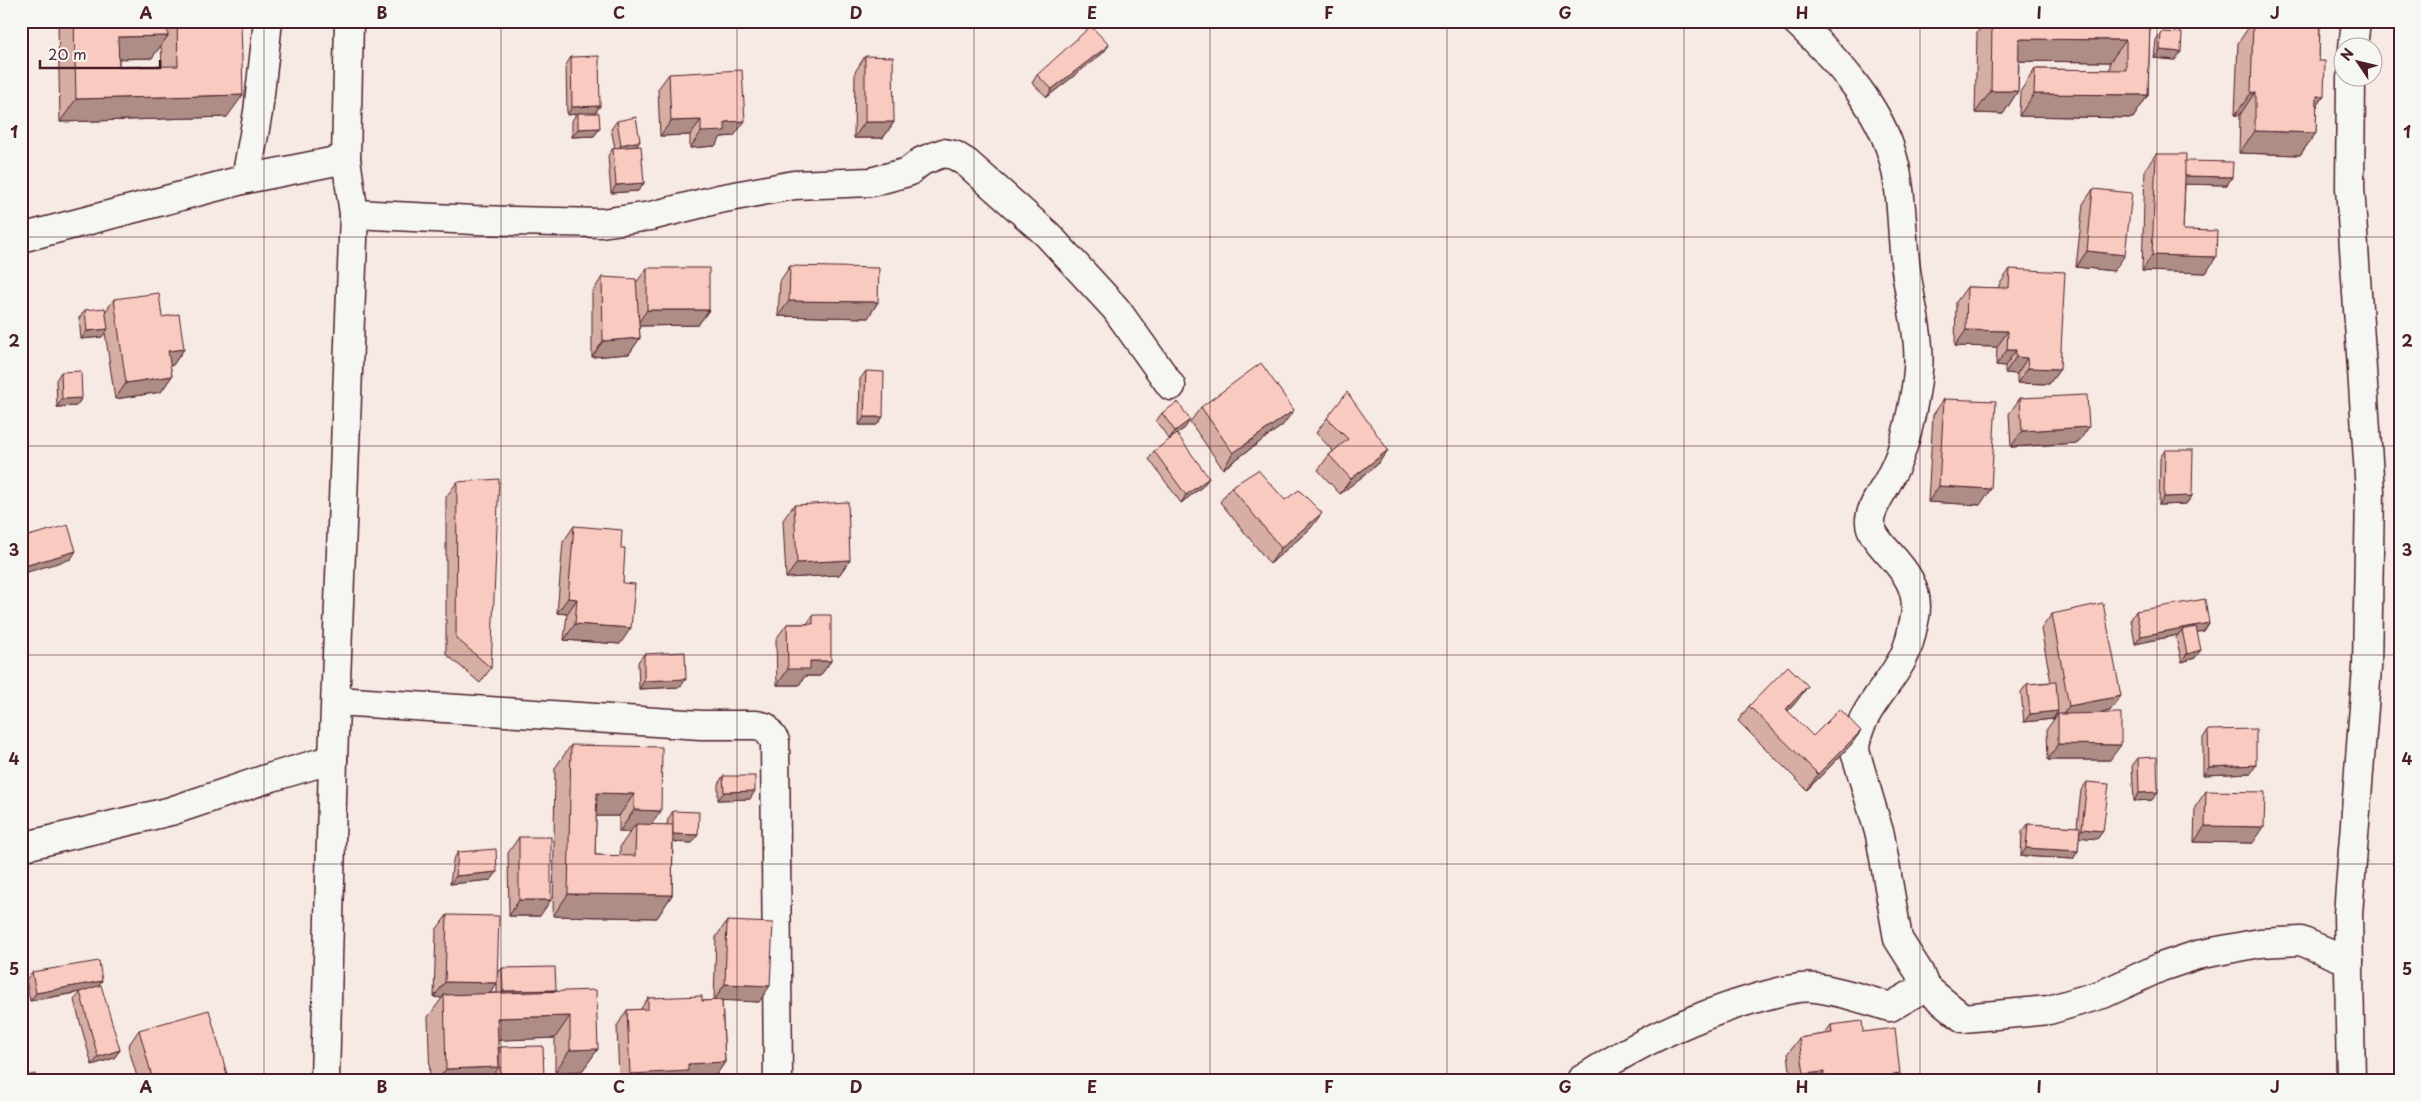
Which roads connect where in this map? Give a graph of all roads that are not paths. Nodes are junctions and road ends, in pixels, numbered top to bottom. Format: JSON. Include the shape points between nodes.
{"nodes":[{"id":1,"x":268,"y":21,"type":"edge"},
{"id":2,"x":349,"y":21,"type":"edge"},
{"id":3,"x":1796,"y":21,"type":"edge"},
{"id":4,"x":1809,"y":21,"type":"edge"},
{"id":5,"x":1818,"y":21,"type":"edge"},
{"id":6,"x":2356,"y":21,"type":"edge"},
{"id":7,"x":2355,"y":38,"type":"edge"},
{"id":8,"x":2351,"y":88,"type":"edge"},
{"id":9,"x":346,"y":159,"type":"junction"},
{"id":10,"x":246,"y":179,"type":"junction"},
{"id":11,"x":354,"y":214,"type":"junction"},
{"id":12,"x":21,"y":238,"type":"edge"},
{"id":13,"x":1171,"y":386,"type":"dead end"},
{"id":14,"x":337,"y":701,"type":"junction"},
{"id":15,"x":333,"y":759,"type":"junction"},
{"id":16,"x":21,"y":847,"type":"edge"},
{"id":17,"x":2349,"y":961,"type":"junction"},
{"id":18,"x":1925,"y":987,"type":"junction"},
{"id":19,"x":325,"y":1080,"type":"edge"},
{"id":20,"x":778,"y":1080,"type":"edge"},
{"id":21,"x":1581,"y":1080,"type":"edge"},
{"id":22,"x":2351,"y":1080,"type":"edge"}],
"edges":[{"from":1,"to":10,"type":"street","via":[[258,112]]},
{"from":2,"to":9,"type":"street"},
{"from":3,"to":18,"type":"street","via":[[1838,66],[1870,108],[1893,157],[1898,184],[1905,266],[1918,345],[1918,370],[1902,448],[1870,520],[1879,542],[1911,582],[1916,613],[1904,656],[1859,726],[1855,751],[1880,835],[1898,939]]},
{"from":4,"to":5,"type":"street"},
{"from":6,"to":7,"type":"street"},
{"from":8,"to":17,"type":"street","via":[[2350,187],[2370,491],[2367,668],[2348,914]]},
{"from":9,"to":10,"type":"street"},
{"from":9,"to":11,"type":"street"},
{"from":10,"to":12,"type":"street"},
{"from":11,"to":13,"type":"street","via":[[601,222],[651,216],[794,185],[872,182],[908,172],[922,160],[943,152],[967,163],[1047,234],[1116,309]]},
{"from":11,"to":14,"type":"street"},
{"from":14,"to":15,"type":"street"},
{"from":14,"to":20,"type":"street","via":[[765,727],[775,741]]},
{"from":15,"to":16,"type":"street","via":[[171,811]]},
{"from":15,"to":19,"type":"street"},
{"from":17,"to":18,"type":"street","via":[[2301,941],[2260,943],[2197,955],[2161,967],[2103,994],[2049,1010],[2006,1016],[1964,1018]]},
{"from":17,"to":22,"type":"street"},
{"from":18,"to":21,"type":"street","via":[[1890,1007],[1816,988],[1792,988],[1739,1003],[1658,1034]]}]}
